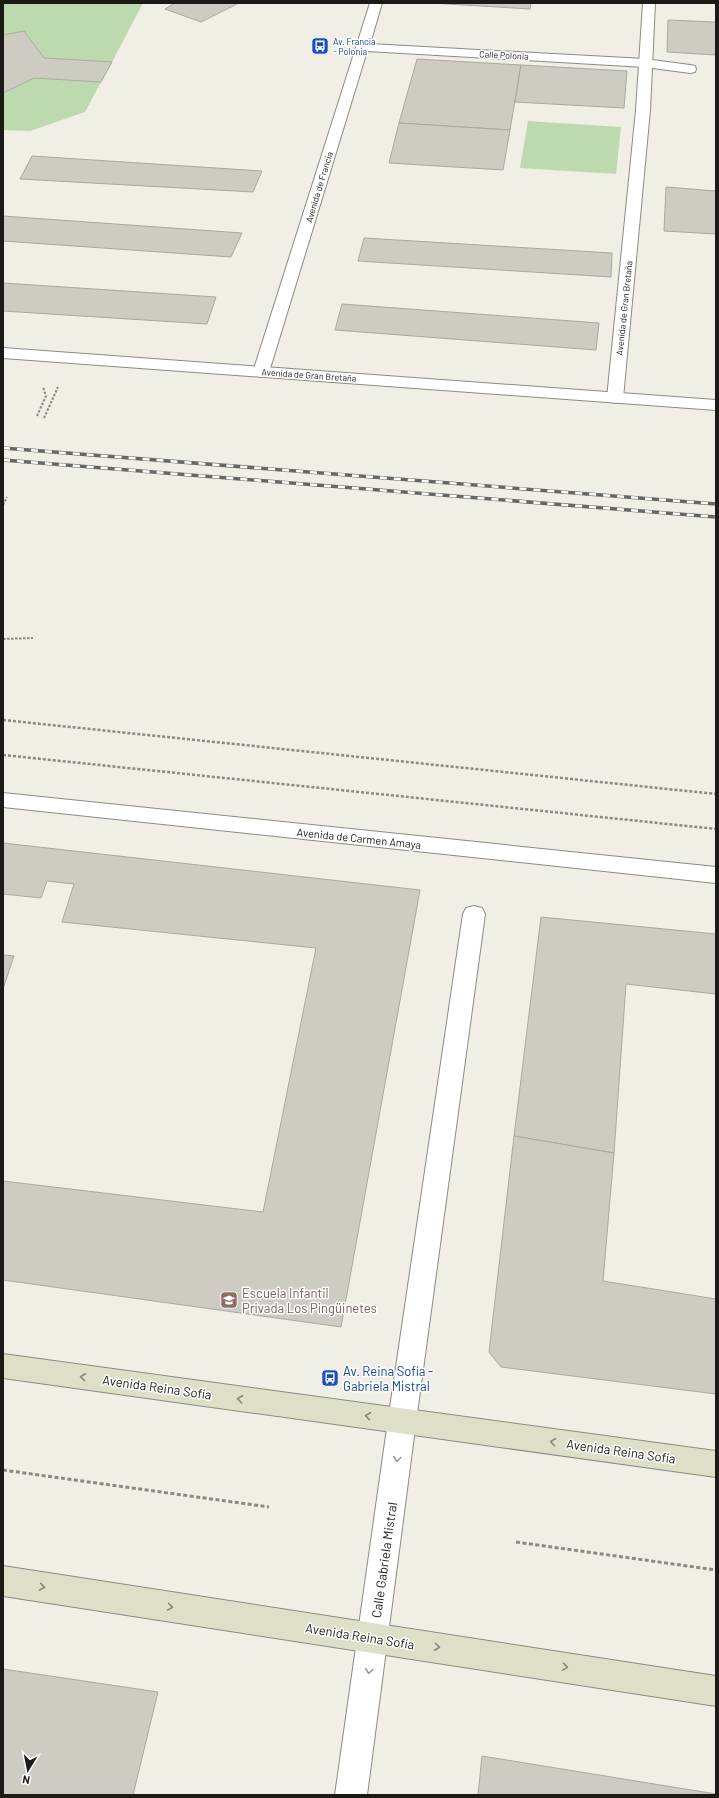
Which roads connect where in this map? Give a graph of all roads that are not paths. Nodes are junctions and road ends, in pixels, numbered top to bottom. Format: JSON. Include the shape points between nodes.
{"nodes":[{"id":1,"x":376,"y":3,"type":"edge"},
{"id":2,"x":649,"y":3,"type":"edge"},
{"id":3,"x":362,"y":47,"type":"junction"},
{"id":4,"x":645,"y":63,"type":"junction"},
{"id":5,"x":690,"y":69,"type":"dead end"},
{"id":6,"x":3,"y":353,"type":"edge"},
{"id":7,"x":260,"y":372,"type":"junction"},
{"id":8,"x":615,"y":398,"type":"junction"},
{"id":9,"x":716,"y":405,"type":"edge"},
{"id":10,"x":3,"y":800,"type":"edge"},
{"id":11,"x":716,"y":875,"type":"edge"},
{"id":12,"x":474,"y":914,"type":"dead end"},
{"id":13,"x":3,"y":1366,"type":"edge"},
{"id":14,"x":402,"y":1420,"type":"junction"},
{"id":15,"x":716,"y":1464,"type":"edge"},
{"id":16,"x":3,"y":1581,"type":"edge"},
{"id":17,"x":373,"y":1638,"type":"junction"},
{"id":18,"x":716,"y":1690,"type":"edge"},
{"id":19,"x":351,"y":1795,"type":"edge"}],
"edges":[{"from":1,"to":3,"type":"street","name":"Avenida de Francia"},
{"from":2,"to":4,"type":"street"},
{"from":3,"to":4,"type":"street","name":"Calle Polonia"},
{"from":3,"to":7,"type":"street","name":"Avenida de Francia"},
{"from":4,"to":5,"type":"street","name":"Calle Polonia"},
{"from":4,"to":8,"type":"street","name":"Avenida de Gran Bretaña","via":[[643,110]]},
{"from":6,"to":7,"type":"street","name":"Avenida de Gran Bretaña"},
{"from":7,"to":8,"type":"street","name":"Avenida de Gran Bretaña"},
{"from":8,"to":9,"type":"street","name":"Avenida de Gran Bretaña"},
{"from":10,"to":11,"type":"street","name":"Avenida de Carmen Amaya"},
{"from":12,"to":14,"type":"street","name":"Calle Gabriela Mistral"},
{"from":14,"to":13,"type":"main road","name":"Avenida Reina Sofía","one_way":true},
{"from":15,"to":14,"type":"main road","name":"Avenida Reina Sofía","one_way":true},
{"from":14,"to":17,"type":"street","name":"Calle Gabriela Mistral","one_way":true},
{"from":16,"to":17,"type":"main road","name":"Avenida Reina Sofía","one_way":true},
{"from":17,"to":18,"type":"main road","name":"Avenida Reina Sofía","one_way":true},
{"from":17,"to":19,"type":"street","name":"Calle Gabriela Mistral","one_way":true}]}
